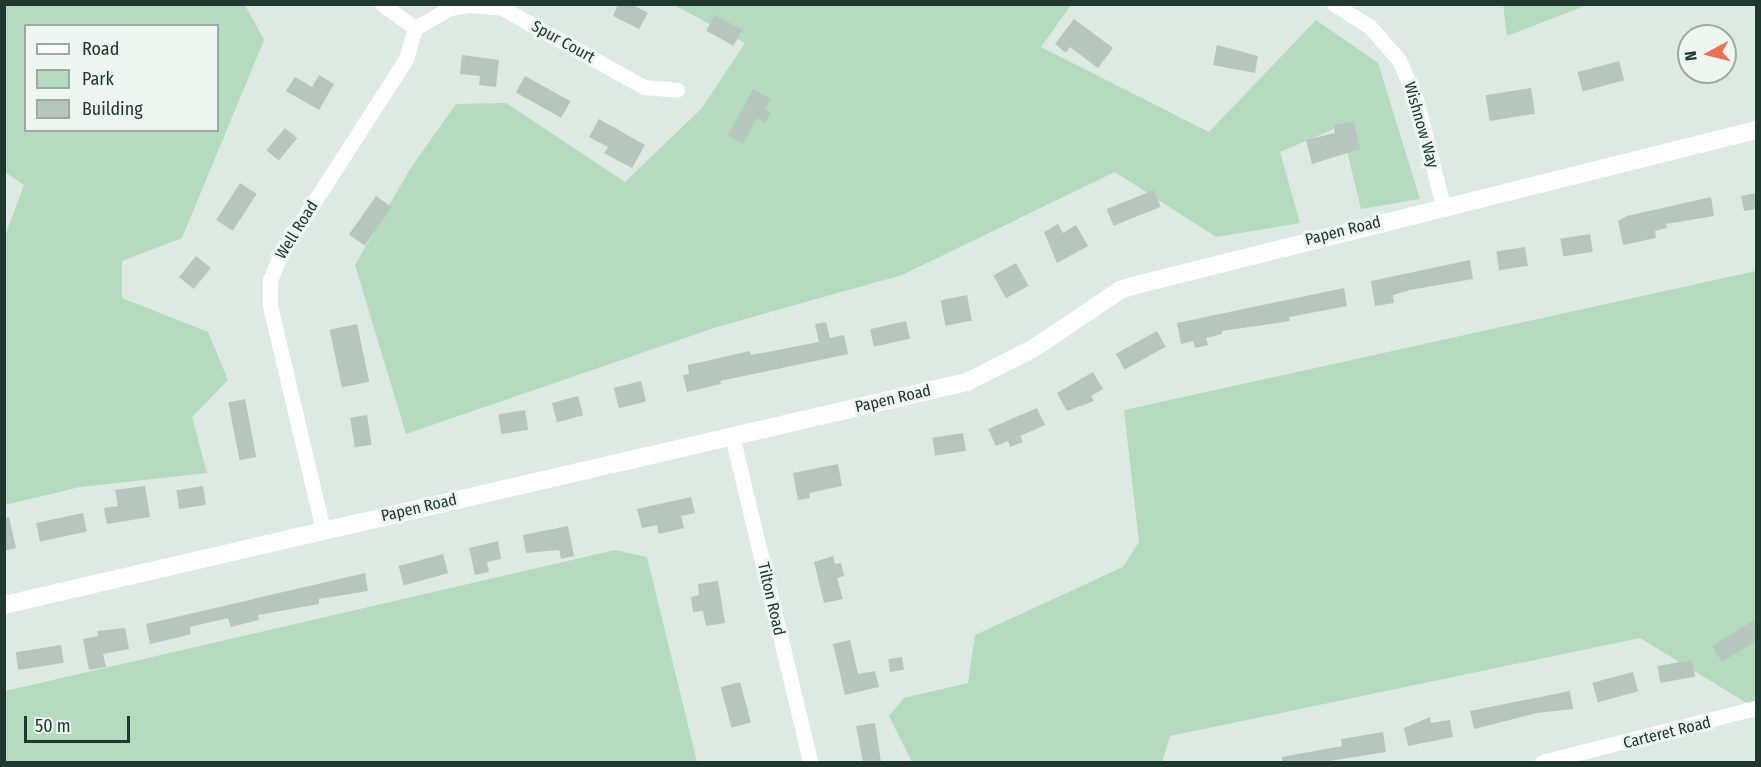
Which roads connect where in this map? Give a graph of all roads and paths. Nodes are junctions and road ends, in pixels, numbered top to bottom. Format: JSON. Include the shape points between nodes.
{"nodes":[{"id":1,"x":382,"y":4,"type":"edge"},
{"id":2,"x":1334,"y":4,"type":"edge"},
{"id":3,"x":415,"y":28,"type":"junction"},
{"id":4,"x":677,"y":90,"type":"dead end"},
{"id":5,"x":1756,"y":130,"type":"edge"},
{"id":6,"x":1443,"y":206,"type":"junction"},
{"id":7,"x":732,"y":436,"type":"junction"},
{"id":8,"x":323,"y":530,"type":"junction"},
{"id":9,"x":4,"y":605,"type":"edge"},
{"id":10,"x":1756,"y":708,"type":"edge"},
{"id":11,"x":810,"y":762,"type":"edge"},
{"id":12,"x":1542,"y":762,"type":"edge"}],
"edges":[{"from":1,"to":3,"type":"street"},
{"from":2,"to":6,"type":"street","name":"Wishnow Way","via":[[1370,27],[1399,60],[1416,99]]},
{"from":3,"to":4,"type":"street","name":"Spur Court","via":[[450,8],[502,8],[644,87]]},
{"from":3,"to":8,"type":"street","name":"Well Road","via":[[397,77],[281,253],[270,280],[270,305]]},
{"from":5,"to":6,"type":"street","name":"Papen Road"},
{"from":6,"to":7,"type":"street","name":"Papen Road","via":[[1120,290],[1034,348],[967,382]]},
{"from":7,"to":8,"type":"street","name":"Papen Road"},
{"from":7,"to":11,"type":"street","name":"Tilton Road"},
{"from":8,"to":9,"type":"street","name":"Papen Road"},
{"from":10,"to":12,"type":"street","name":"Carteret Road"}]}
